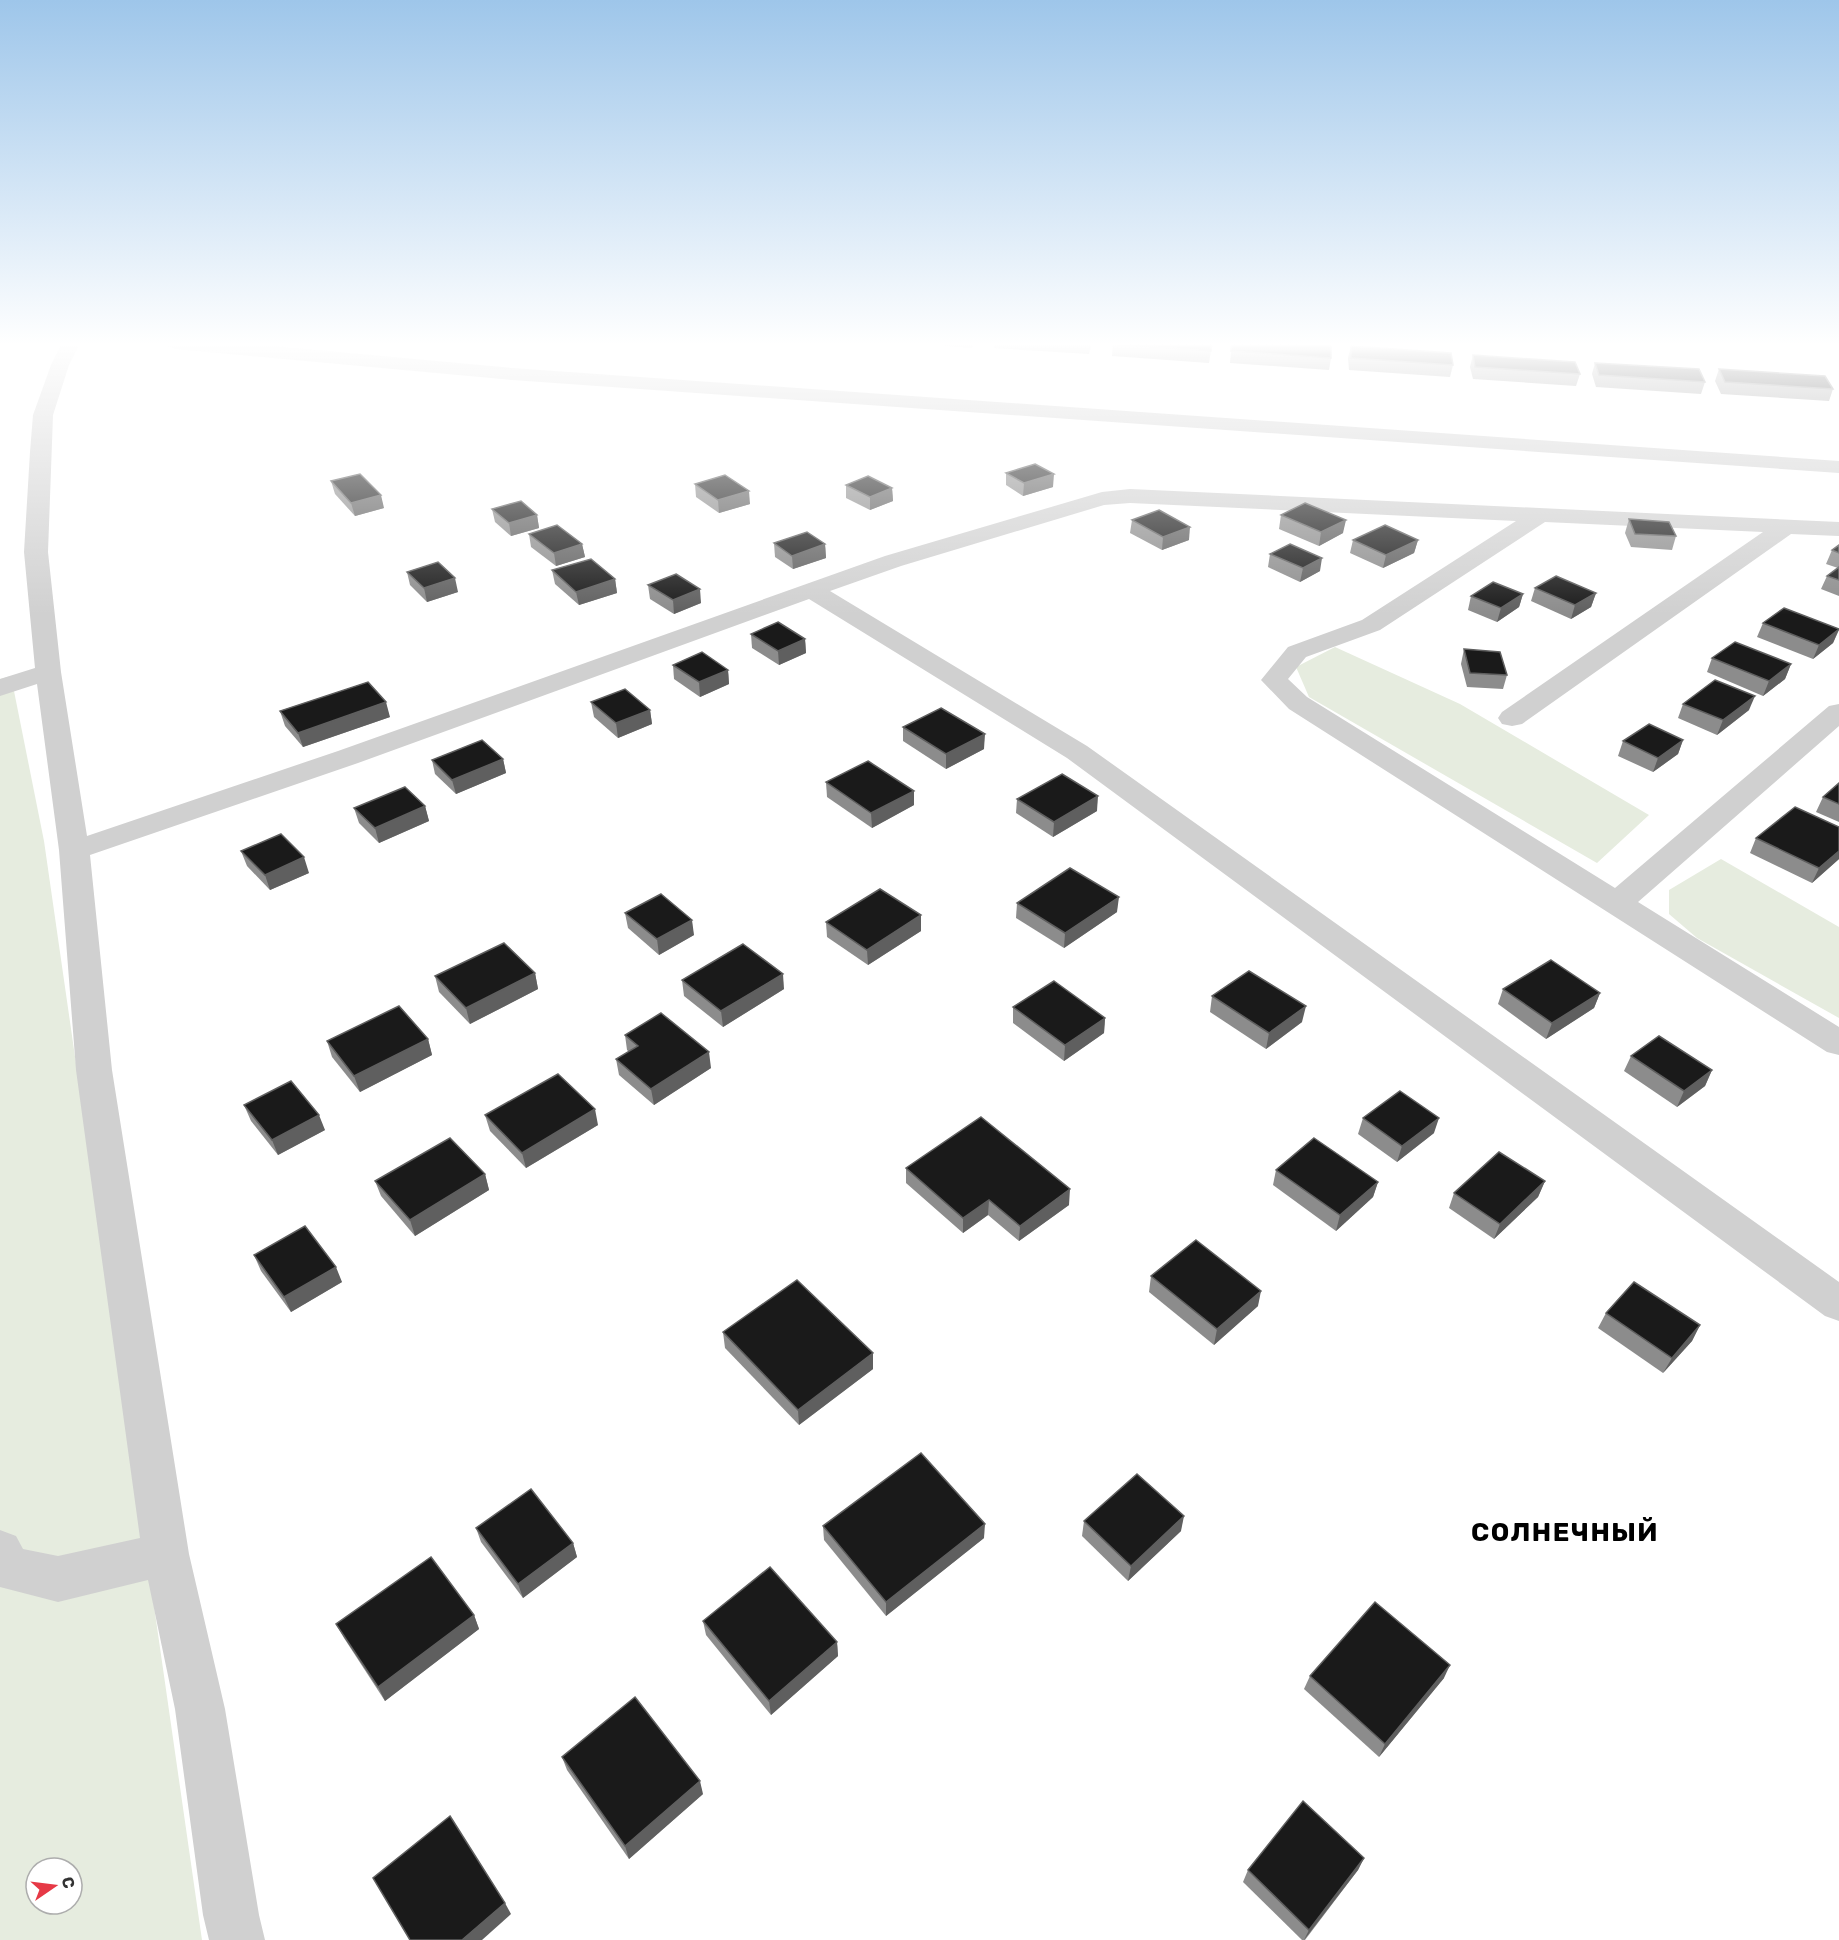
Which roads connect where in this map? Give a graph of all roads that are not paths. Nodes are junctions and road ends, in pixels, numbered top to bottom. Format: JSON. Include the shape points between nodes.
{"nodes":[{"id":1,"x":41,"y":434,"type":"edge"},
{"id":2,"x":1361,"y":434,"type":"edge"},
{"id":3,"x":1839,"y":467,"type":"edge"},
{"id":4,"x":1542,"y":514,"type":"junction"},
{"id":5,"x":1784,"y":528,"type":"junction"},
{"id":6,"x":1839,"y":528,"type":"edge"},
{"id":7,"x":811,"y":590,"type":"junction"},
{"id":8,"x":48,"y":672,"type":"junction"},
{"id":9,"x":0,"y":688,"type":"edge"},
{"id":10,"x":1839,"y":712,"type":"edge"},
{"id":11,"x":1512,"y":718,"type":"dead end"},
{"id":12,"x":74,"y":850,"type":"junction"},
{"id":13,"x":1616,"y":904,"type":"junction"},
{"id":14,"x":1839,"y":1043,"type":"edge"},
{"id":15,"x":1839,"y":1304,"type":"edge"},
{"id":16,"x":0,"y":1552,"type":"edge"},
{"id":17,"x":165,"y":1554,"type":"junction"},
{"id":18,"x":237,"y":1940,"type":"edge"}],
"edges":[{"from":1,"to":8,"type":"street","via":[[36,552]]},
{"from":2,"to":3,"type":"street"},
{"from":4,"to":5,"type":"street"},
{"from":4,"to":7,"type":"street","via":[[1130,496],[1102,499],[893,561]]},
{"from":4,"to":13,"type":"street","via":[[1371,625],[1297,652],[1274,680],[1298,703]]},
{"from":5,"to":6,"type":"street"},
{"from":5,"to":11,"type":"street"},
{"from":7,"to":12,"type":"street","via":[[348,757]]},
{"from":7,"to":15,"type":"street","via":[[1077,752]]},
{"from":8,"to":9,"type":"street"},
{"from":8,"to":12,"type":"street"},
{"from":10,"to":13,"type":"street"},
{"from":12,"to":17,"type":"street","via":[[94,1070]]},
{"from":13,"to":14,"type":"street"},
{"from":16,"to":17,"type":"street","via":[[8,1568],[58,1579]]},
{"from":17,"to":18,"type":"street","via":[[200,1709]]}]}
